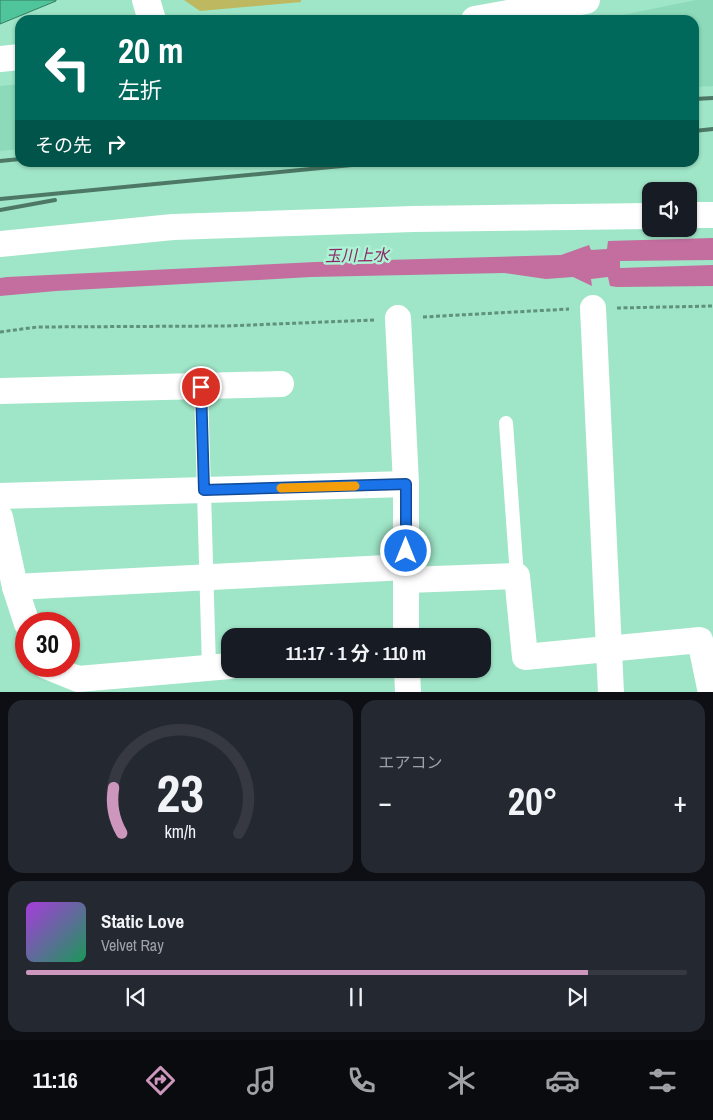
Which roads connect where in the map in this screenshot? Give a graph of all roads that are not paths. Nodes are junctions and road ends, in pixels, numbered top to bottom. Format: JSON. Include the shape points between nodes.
{"nodes":[{"id":1,"x":146,"y":0,"type":"edge"},
{"id":2,"x":586,"y":0,"type":"edge"},
{"id":3,"x":150,"y":15,"type":"edge"},
{"id":4,"x":503,"y":15,"type":"edge"},
{"id":5,"x":15,"y":58,"type":"edge"},
{"id":6,"x":0,"y":59,"type":"edge"},
{"id":7,"x":697,"y":215,"type":"edge"},
{"id":8,"x":713,"y":215,"type":"edge"},
{"id":9,"x":642,"y":216,"type":"edge"},
{"id":10,"x":0,"y":244,"type":"edge"},
{"id":11,"x":593,"y":308,"type":"road end"},
{"id":12,"x":398,"y":318,"type":"road end"},
{"id":13,"x":281,"y":384,"type":"dead end"},
{"id":14,"x":201,"y":387,"type":"junction"},
{"id":15,"x":0,"y":391,"type":"edge"},
{"id":16,"x":506,"y":423,"type":"dead end"},
{"id":17,"x":406,"y":484,"type":"junction"},
{"id":18,"x":204,"y":490,"type":"junction"},
{"id":19,"x":0,"y":496,"type":"edge"},
{"id":20,"x":0,"y":517,"type":"edge"},
{"id":21,"x":406,"y":574,"type":"junction"},
{"id":22,"x":516,"y":576,"type":"junction"},
{"id":23,"x":207,"y":578,"type":"junction"},
{"id":24,"x":15,"y":587,"type":"junction"},
{"id":25,"x":23,"y":612,"type":"edge"},
{"id":26,"x":406,"y":628,"type":"edge"},
{"id":27,"x":608,"y":649,"type":"junction"},
{"id":28,"x":220,"y":667,"type":"edge"},
{"id":29,"x":64,"y":677,"type":"edge"},
{"id":30,"x":407,"y":678,"type":"edge"},
{"id":31,"x":79,"y":686,"type":"edge"},
{"id":32,"x":408,"y":692,"type":"edge"},
{"id":33,"x":611,"y":692,"type":"edge"},
{"id":34,"x":711,"y":692,"type":"edge"}],
"edges":[{"from":1,"to":3,"type":"street"},
{"from":2,"to":4,"type":"street"},
{"from":5,"to":6,"type":"street"},
{"from":7,"to":8,"type":"street"},
{"from":9,"to":10,"type":"street","via":[[173,226]]},
{"from":11,"to":27,"type":"street"},
{"from":12,"to":17,"type":"street"},
{"from":13,"to":14,"type":"street"},
{"from":14,"to":15,"type":"street"},
{"from":14,"to":18,"type":"lane"},
{"from":16,"to":22,"type":"lane"},
{"from":17,"to":18,"type":"street"},
{"from":17,"to":21,"type":"street"},
{"from":18,"to":19,"type":"street"},
{"from":18,"to":23,"type":"lane"},
{"from":20,"to":24,"type":"street"},
{"from":21,"to":22,"type":"street"},
{"from":21,"to":23,"type":"street"},
{"from":21,"to":26,"type":"street"},
{"from":22,"to":27,"type":"street","via":[[525,658]]},
{"from":23,"to":24,"type":"street"},
{"from":23,"to":28,"type":"lane"},
{"from":24,"to":25,"type":"street"},
{"from":27,"to":33,"type":"street"},
{"from":27,"to":34,"type":"street","via":[[700,640]]},
{"from":28,"to":31,"type":"street"},
{"from":29,"to":31,"type":"street"},
{"from":30,"to":32,"type":"street"}]}
